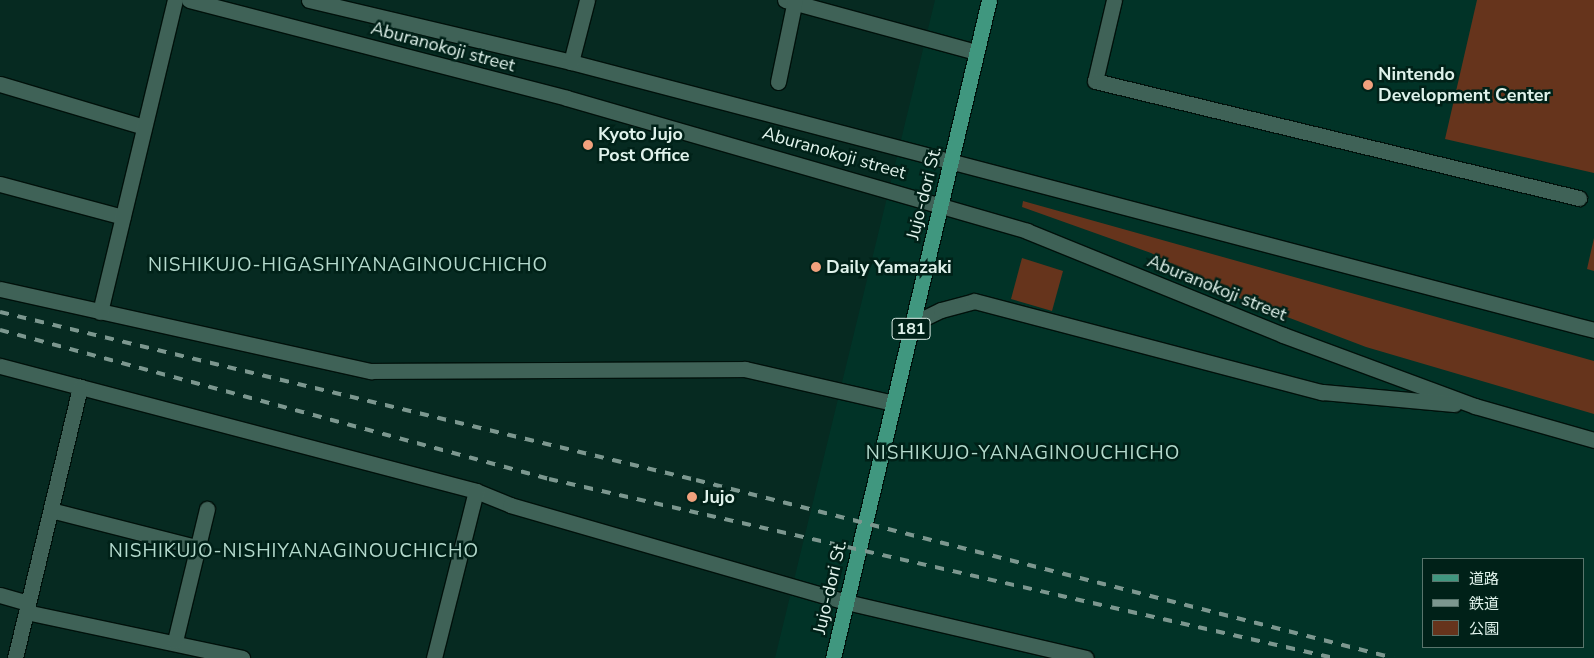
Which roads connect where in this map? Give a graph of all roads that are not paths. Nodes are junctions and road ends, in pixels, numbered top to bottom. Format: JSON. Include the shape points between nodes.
{"nodes":[{"id":1,"x":175,"y":0,"type":"edge"},
{"id":2,"x":189,"y":0,"type":"edge"},
{"id":3,"x":309,"y":0,"type":"edge"},
{"id":4,"x":587,"y":0,"type":"edge"},
{"id":5,"x":989,"y":0,"type":"edge"},
{"id":6,"x":1114,"y":0,"type":"edge"},
{"id":7,"x":791,"y":1,"type":"edge"},
{"id":8,"x":343,"y":4,"type":"edge"},
{"id":9,"x":976,"y":52,"type":"junction"},
{"id":10,"x":571,"y":62,"type":"junction"},
{"id":11,"x":778,"y":82,"type":"dead end"},
{"id":12,"x":0,"y":84,"type":"edge"},
{"id":13,"x":144,"y":127,"type":"junction"},
{"id":14,"x":950,"y":164,"type":"junction"},
{"id":15,"x":0,"y":184,"type":"edge"},
{"id":16,"x":1579,"y":198,"type":"dead end"},
{"id":17,"x":940,"y":204,"type":"junction"},
{"id":18,"x":123,"y":217,"type":"junction"},
{"id":19,"x":0,"y":289,"type":"edge"},
{"id":20,"x":100,"y":312,"type":"junction"},
{"id":21,"x":912,"y":324,"type":"junction"},
{"id":22,"x":1594,"y":330,"type":"edge"},
{"id":23,"x":0,"y":366,"type":"edge"},
{"id":24,"x":80,"y":387,"type":"junction"},
{"id":25,"x":893,"y":404,"type":"junction"},
{"id":26,"x":1475,"y":406,"type":"junction"},
{"id":27,"x":1594,"y":440,"type":"edge"},
{"id":28,"x":476,"y":491,"type":"junction"},
{"id":29,"x":207,"y":509,"type":"dead end"},
{"id":30,"x":51,"y":510,"type":"junction"},
{"id":31,"x":196,"y":546,"type":"junction"},
{"id":32,"x":0,"y":595,"type":"edge"},
{"id":33,"x":846,"y":602,"type":"junction"},
{"id":34,"x":27,"y":608,"type":"junction"},
{"id":35,"x":175,"y":641,"type":"junction"},
{"id":36,"x":16,"y":658,"type":"edge"},
{"id":37,"x":242,"y":658,"type":"edge"},
{"id":38,"x":434,"y":658,"type":"edge"},
{"id":39,"x":833,"y":658,"type":"edge"},
{"id":40,"x":1086,"y":658,"type":"edge"}],
"edges":[{"from":1,"to":13,"type":"street"},
{"from":2,"to":17,"type":"street","name":"Aburanokoji street","via":[[567,98]]},
{"from":3,"to":8,"type":"street","name":"Aburanokoji street"},
{"from":4,"to":10,"type":"street"},
{"from":5,"to":9,"type":"main road","name":"Jujo-dori St.","number":"181"},
{"from":6,"to":16,"type":"street","via":[[1095,82]]},
{"from":7,"to":9,"type":"street"},
{"from":7,"to":11,"type":"street"},
{"from":8,"to":10,"type":"street","name":"Aburanokoji street"},
{"from":9,"to":14,"type":"main road","name":"Jujo-dori St.","number":"181"},
{"from":10,"to":14,"type":"street","name":"Aburanokoji street"},
{"from":12,"to":13,"type":"street"},
{"from":13,"to":18,"type":"street"},
{"from":14,"to":17,"type":"main road","name":"Jujo-dori St.","number":"181"},
{"from":14,"to":22,"type":"street","name":"Aburanokoji street"},
{"from":15,"to":18,"type":"street"},
{"from":17,"to":21,"type":"main road","name":"Jujo-dori St.","number":"181"},
{"from":17,"to":26,"type":"street","name":"Aburanokoji street","via":[[1026,231],[1274,332]]},
{"from":18,"to":20,"type":"street"},
{"from":19,"to":20,"type":"street"},
{"from":20,"to":25,"type":"street","via":[[371,371],[745,369]]},
{"from":21,"to":25,"type":"main road","name":"Jujo-dori St.","number":"181"},
{"from":21,"to":26,"type":"street","via":[[941,310],[974,301],[1322,392]]},
{"from":23,"to":24,"type":"street"},
{"from":24,"to":28,"type":"street"},
{"from":24,"to":30,"type":"street"},
{"from":25,"to":33,"type":"main road","name":"Jujo-dori St.","number":"181"},
{"from":26,"to":27,"type":"street","name":"Aburanokoji street"},
{"from":28,"to":33,"type":"street","via":[[510,505]]},
{"from":28,"to":38,"type":"street"},
{"from":29,"to":31,"type":"street"},
{"from":30,"to":31,"type":"street"},
{"from":30,"to":34,"type":"street"},
{"from":31,"to":35,"type":"street"},
{"from":32,"to":34,"type":"street"},
{"from":33,"to":39,"type":"main road","name":"Jujo-dori St.","number":"181"},
{"from":33,"to":40,"type":"street"},
{"from":34,"to":35,"type":"street","via":[[158,644]]},
{"from":34,"to":36,"type":"street"},
{"from":35,"to":37,"type":"street"}]}
